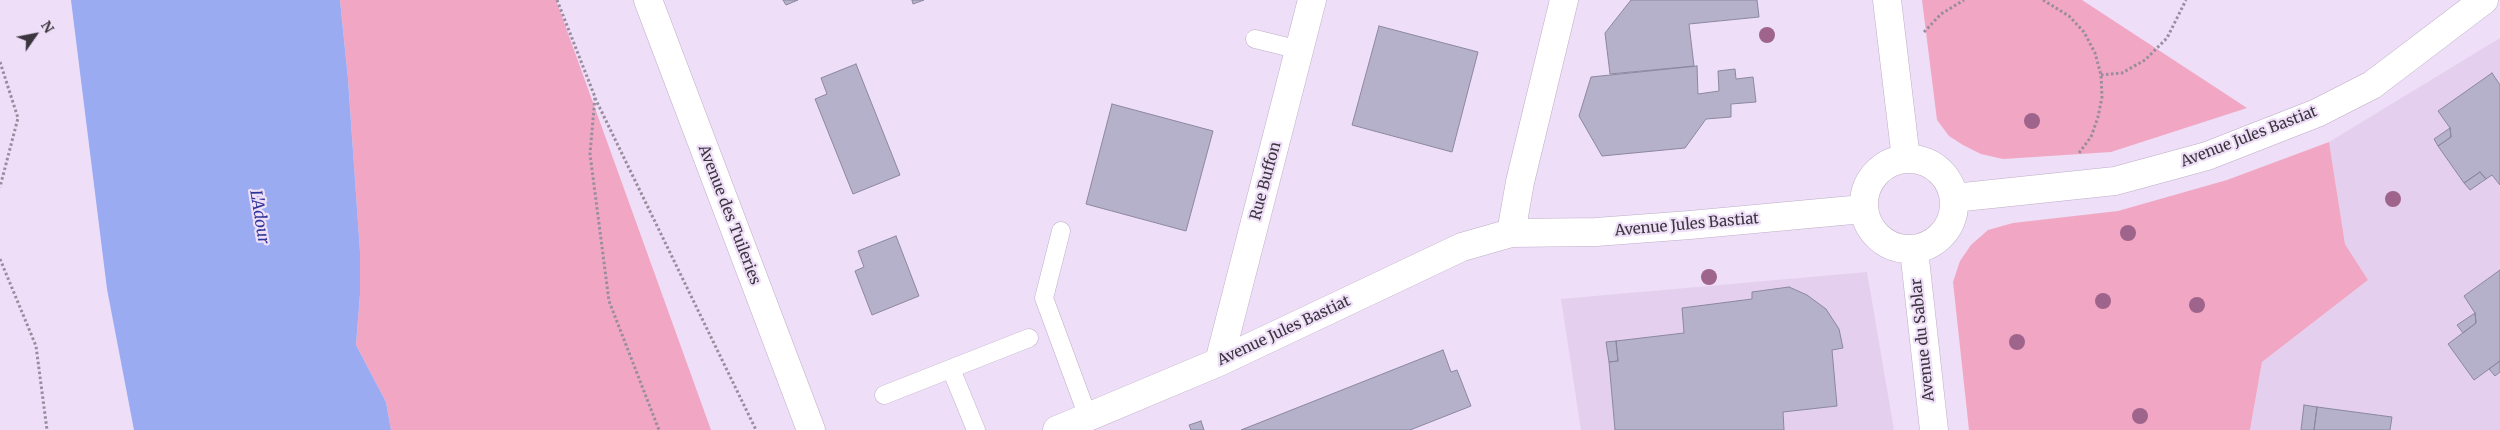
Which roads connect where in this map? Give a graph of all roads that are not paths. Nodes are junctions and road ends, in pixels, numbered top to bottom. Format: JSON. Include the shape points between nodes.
{"nodes":[{"id":1,"x":648,"y":0,"type":"edge"},
{"id":2,"x":1312,"y":0,"type":"edge"},
{"id":3,"x":1564,"y":0,"type":"edge"},
{"id":4,"x":1888,"y":0,"type":"edge"},
{"id":5,"x":2484,"y":0,"type":"edge"},
{"id":6,"x":1255,"y":40,"type":"dead end"},
{"id":7,"x":1300,"y":50,"type":"junction"},
{"id":8,"x":1906,"y":159,"type":"junction"},
{"id":9,"x":1954,"y":198,"type":"junction"},
{"id":10,"x":1863,"y":210,"type":"junction"},
{"id":11,"x":1061,"y":231,"type":"dead end"},
{"id":12,"x":1511,"y":233,"type":"junction"},
{"id":13,"x":1914,"y":250,"type":"junction"},
{"id":14,"x":1030,"y":338,"type":"dead end"},
{"id":15,"x":1219,"y":362,"type":"junction"},
{"id":16,"x":951,"y":369,"type":"junction"},
{"id":17,"x":884,"y":395,"type":"dead end"},
{"id":18,"x":1088,"y":417,"type":"junction"},
{"id":19,"x":811,"y":430,"type":"edge"},
{"id":20,"x":976,"y":430,"type":"edge"},
{"id":21,"x":1057,"y":430,"type":"edge"},
{"id":22,"x":1934,"y":430,"type":"edge"}],
"edges":[{"from":1,"to":19,"type":"street","name":"Avenue des Tuileries"},
{"from":2,"to":7,"type":"street","name":"Rue Buffon"},
{"from":3,"to":12,"type":"street","via":[[1520,182]]},
{"from":4,"to":8,"type":"street"},
{"from":5,"to":9,"type":"street","name":"Avenue Jules Bastiat","via":[[2372,84],[2317,112],[2207,156],[2115,181]]},
{"from":6,"to":7,"type":"lane"},
{"from":7,"to":15,"type":"street","name":"Rue Buffon"},
{"from":8,"to":9,"type":"street","via":[[1932,165],[1950,184]]},
{"from":8,"to":10,"type":"street","via":[[1883,166],[1874,175],[1867,185]]},
{"from":9,"to":13,"type":"street","via":[[1954,211],[1943,235],[1933,243]]},
{"from":10,"to":12,"type":"street","name":"Avenue Jules Bastiat","via":[[1596,232]]},
{"from":10,"to":13,"type":"street","via":[[1875,235],[1886,244]]},
{"from":11,"to":18,"type":"lane","via":[[1044,298]]},
{"from":12,"to":15,"type":"street","name":"Avenue Jules Bastiat","via":[[1462,247]]},
{"from":13,"to":22,"type":"street","name":"Avenue du Sablar"},
{"from":14,"to":16,"type":"lane"},
{"from":15,"to":18,"type":"street","name":"Avenue Jules Bastiat"},
{"from":16,"to":17,"type":"lane"},
{"from":16,"to":20,"type":"lane"},
{"from":18,"to":21,"type":"street","name":"Avenue Jules Bastiat"}]}
